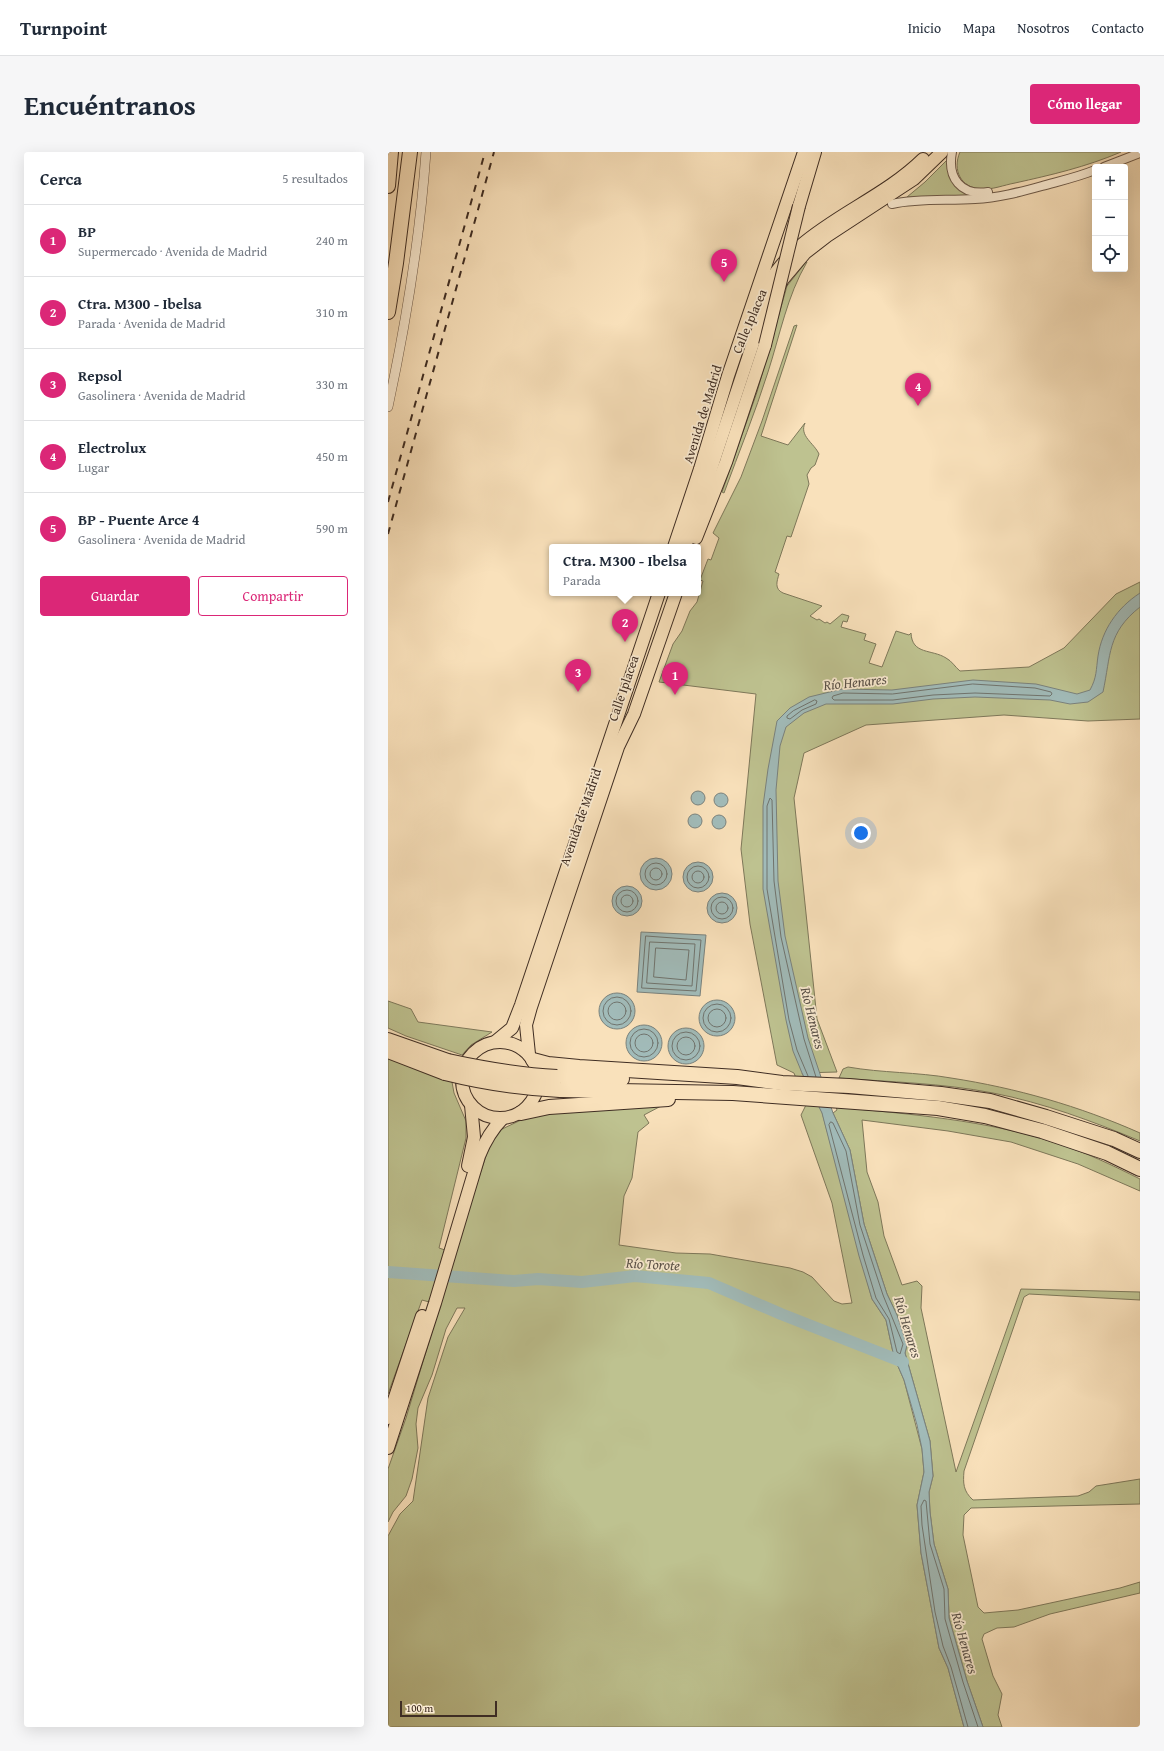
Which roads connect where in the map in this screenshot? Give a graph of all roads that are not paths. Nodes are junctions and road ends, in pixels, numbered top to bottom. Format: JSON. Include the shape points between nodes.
{"nodes":[{"id":1,"x":391,"y":152,"type":"edge"},
{"id":2,"x":410,"y":152,"type":"edge"},
{"id":3,"x":426,"y":152,"type":"edge"},
{"id":4,"x":804,"y":152,"type":"edge"},
{"id":5,"x":815,"y":152,"type":"edge"},
{"id":6,"x":930,"y":152,"type":"edge"},
{"id":7,"x":942,"y":152,"type":"edge"},
{"id":8,"x":952,"y":152,"type":"edge"},
{"id":9,"x":1140,"y":153,"type":"edge"},
{"id":10,"x":1112,"y":164,"type":"edge"},
{"id":11,"x":1092,"y":171,"type":"edge"},
{"id":12,"x":1046,"y":185,"type":"junction"},
{"id":13,"x":388,"y":186,"type":"edge"},
{"id":14,"x":892,"y":204,"type":"dead end"},
{"id":15,"x":388,"y":312,"type":"edge"},
{"id":16,"x":388,"y":407,"type":"edge"},
{"id":17,"x":726,"y":462,"type":"junction"},
{"id":18,"x":700,"y":469,"type":"junction"},
{"id":19,"x":704,"y":538,"type":"dead end"},
{"id":20,"x":675,"y":544,"type":"edge"},
{"id":21,"x":686,"y":544,"type":"edge"},
{"id":22,"x":693,"y":544,"type":"edge"},
{"id":23,"x":658,"y":596,"type":"edge"},
{"id":24,"x":669,"y":596,"type":"edge"},
{"id":25,"x":675,"y":596,"type":"edge"},
{"id":26,"x":618,"y":747,"type":"junction"},
{"id":27,"x":388,"y":1034,"type":"edge"},
{"id":28,"x":388,"y":1040,"type":"edge"},
{"id":29,"x":495,"y":1042,"type":"junction"},
{"id":30,"x":388,"y":1051,"type":"edge"},
{"id":31,"x":427,"y":1054,"type":"junction"},
{"id":32,"x":531,"y":1057,"type":"junction"},
{"id":33,"x":446,"y":1067,"type":"junction"},
{"id":34,"x":777,"y":1083,"type":"junction"},
{"id":35,"x":559,"y":1084,"type":"junction"},
{"id":36,"x":769,"y":1096,"type":"junction"},
{"id":37,"x":471,"y":1105,"type":"junction"},
{"id":38,"x":521,"y":1113,"type":"junction"},
{"id":39,"x":503,"y":1118,"type":"junction"},
{"id":40,"x":1140,"y":1151,"type":"edge"},
{"id":41,"x":1140,"y":1169,"type":"edge"},
{"id":42,"x":455,"y":1225,"type":"junction"},
{"id":43,"x":431,"y":1302,"type":"junction"},
{"id":44,"x":388,"y":1418,"type":"edge"},
{"id":45,"x":388,"y":1448,"type":"edge"}],
"edges":[{"from":1,"to":13,"type":"highway"},
{"from":2,"to":15,"type":"highway"},
{"from":3,"to":16,"type":"street","via":[[414,265]]},
{"from":4,"to":18,"type":"main road","name":"Avenida de Madrid","via":[[728,376]]},
{"from":5,"to":17,"type":"main road","bridge":true,"via":[[765,345]]},
{"from":6,"to":18,"type":"main road","name":"Calle Iplacea","via":[[898,180],[822,228],[798,247],[775,272],[760,300]]},
{"from":7,"to":21,"type":"main road","name":"Calle Iplacea","via":[[914,179],[805,253],[783,279],[768,305],[753,343]]},
{"from":8,"to":12,"type":"street","via":[[952,172],[956,182],[972,192],[979,194]]},
{"from":9,"to":10,"type":"street"},
{"from":11,"to":12,"type":"street"},
{"from":12,"to":14,"type":"street","via":[[1010,195],[978,199],[910,200]]},
{"from":17,"to":19,"type":"main road"},
{"from":17,"to":22,"type":"main road"},
{"from":18,"to":20,"type":"main road","name":"Avenida de Madrid"},
{"from":23,"to":29,"type":"main road","name":"Avenida de Madrid","via":[[521,1005],[512,1028]]},
{"from":24,"to":26,"type":"main road","name":"Calle Iplacea"},
{"from":25,"to":26,"type":"main road","name":"Avenida de Madrid","via":[[634,714]]},
{"from":26,"to":32,"type":"main road","name":"Avenida de Madrid","via":[[531,1007],[526,1025]]},
{"from":27,"to":31,"type":"highway"},
{"from":28,"to":31,"type":"highway"},
{"from":29,"to":32,"type":"main road","via":[[503,1041],[516,1045]]},
{"from":29,"to":37,"type":"main road","via":[[473,1052],[464,1069],[464,1094]]},
{"from":30,"to":33,"type":"highway"},
{"from":31,"to":33,"type":"highway"},
{"from":32,"to":34,"type":"highway","via":[[548,1064],[737,1077]]},
{"from":32,"to":38,"type":"main road","via":[[539,1078],[537,1093]]},
{"from":33,"to":35,"type":"highway","bridge":true,"via":[[488,1083],[520,1088]]},
{"from":34,"to":35,"type":"highway"},
{"from":34,"to":40,"type":"highway","via":[[849,1086],[990,1101],[1114,1139]]},
{"from":35,"to":36,"type":"highway"},
{"from":36,"to":38,"type":"highway","via":[[549,1106]]},
{"from":36,"to":41,"type":"highway","via":[[938,1108],[985,1116],[1042,1131],[1107,1153]]},
{"from":37,"to":39,"type":"main road","via":[[482,1114]]},
{"from":37,"to":42,"type":"main road","via":[[474,1137],[472,1156]]},
{"from":38,"to":39,"type":"main road"},
{"from":39,"to":42,"type":"main road","via":[[485,1140]]},
{"from":42,"to":43,"type":"main road"},
{"from":43,"to":44,"type":"main road"},
{"from":43,"to":45,"type":"main road"}]}
